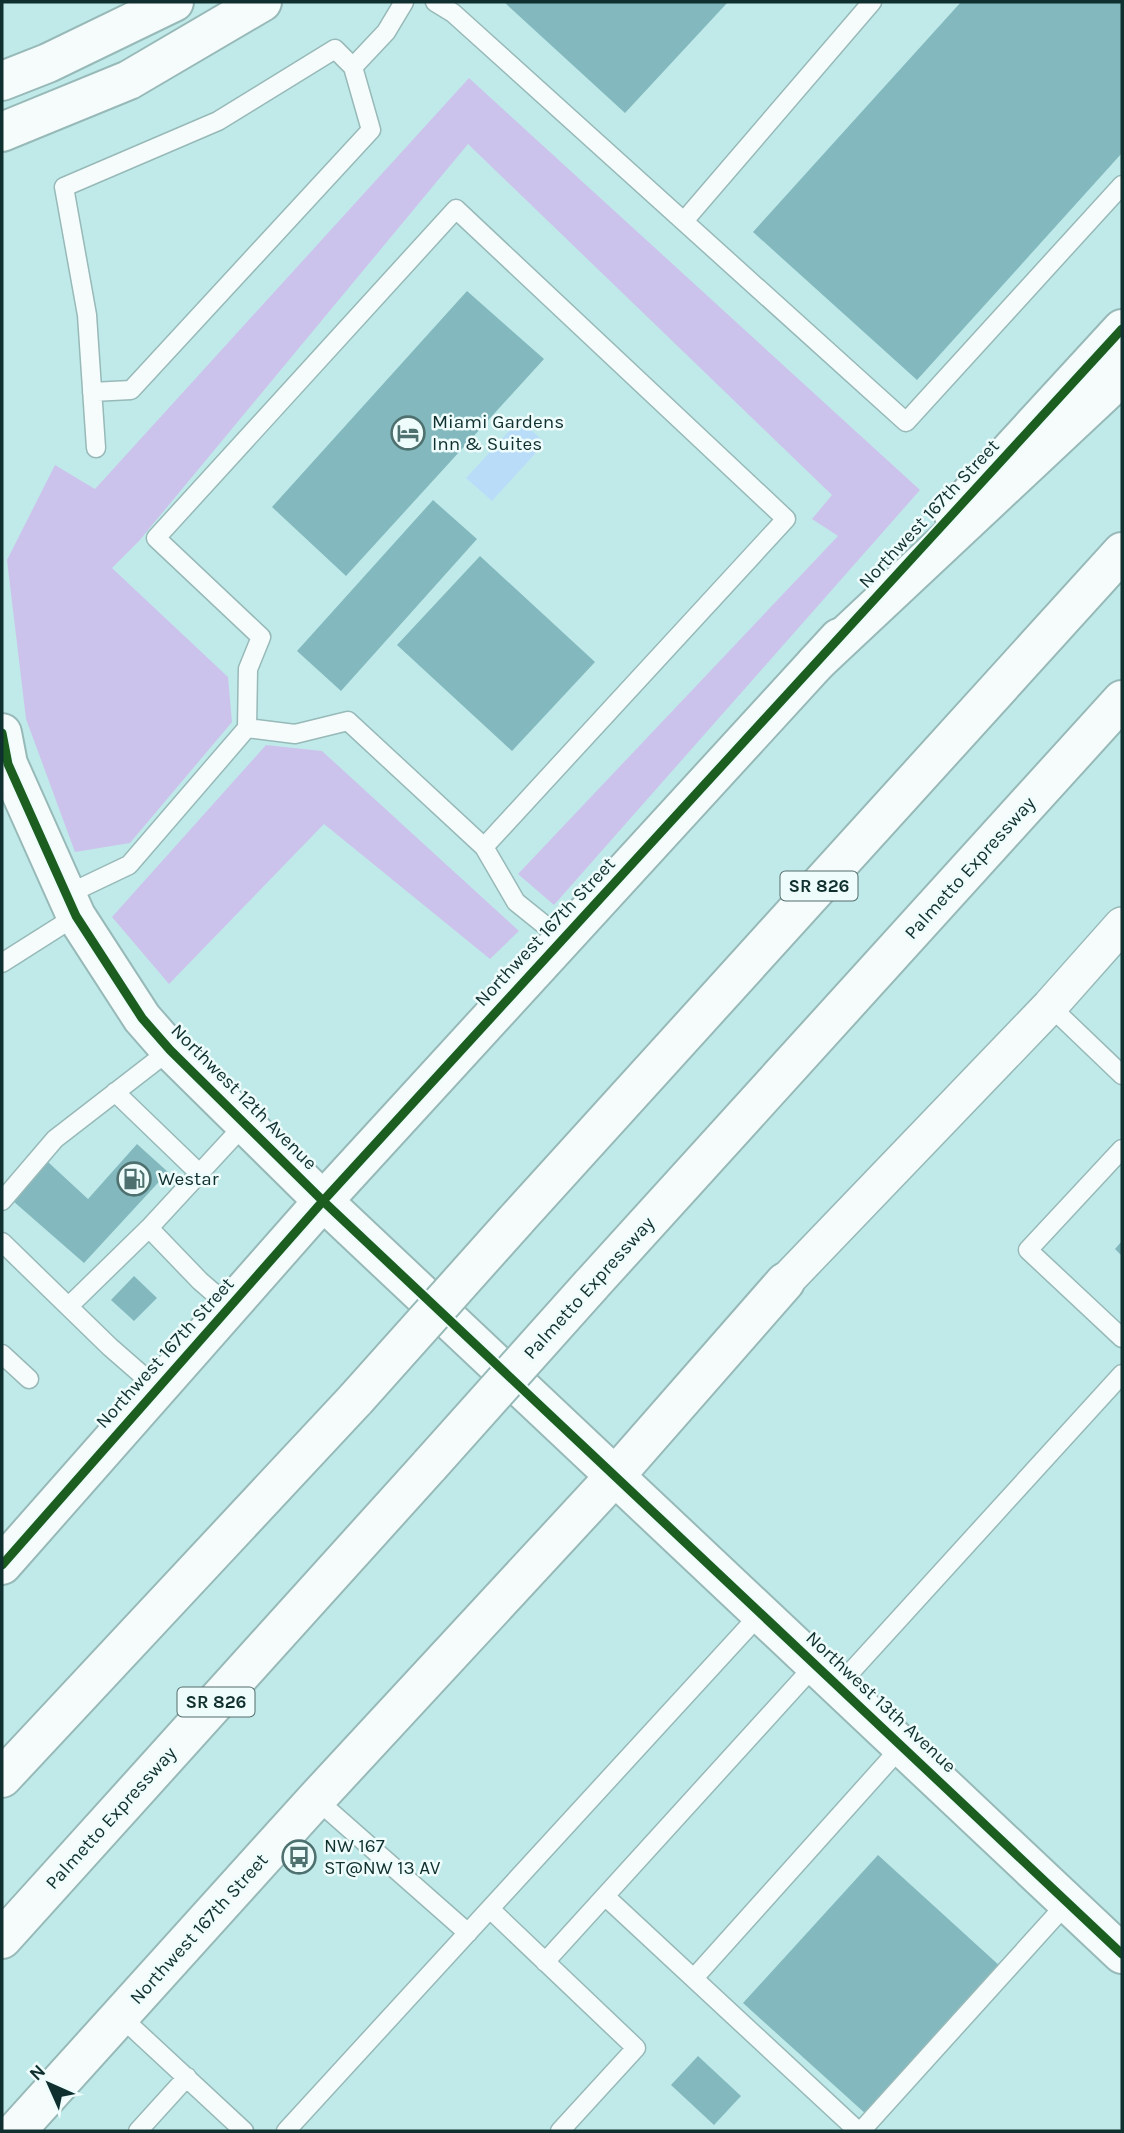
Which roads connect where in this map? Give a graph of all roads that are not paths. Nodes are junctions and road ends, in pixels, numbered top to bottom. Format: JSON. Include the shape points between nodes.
{"nodes":[{"id":1,"x":174,"y":2,"type":"edge"},
{"id":2,"x":262,"y":2,"type":"edge"},
{"id":3,"x":404,"y":2,"type":"edge"},
{"id":4,"x":435,"y":2,"type":"edge"},
{"id":5,"x":872,"y":2,"type":"edge"},
{"id":6,"x":353,"y":67,"type":"junction"},
{"id":7,"x":2,"y":81,"type":"edge"},
{"id":8,"x":2,"y":132,"type":"edge"},
{"id":9,"x":1122,"y":185,"type":"edge"},
{"id":10,"x":684,"y":222,"type":"junction"},
{"id":11,"x":1122,"y":329,"type":"edge"},
{"id":12,"x":1122,"y":376,"type":"edge"},
{"id":13,"x":92,"y":392,"type":"junction"},
{"id":14,"x":96,"y":447,"type":"dead end"},
{"id":15,"x":1122,"y":552,"type":"edge"},
{"id":16,"x":816,"y":663,"type":"junction"},
{"id":17,"x":1122,"y":700,"type":"edge"},
{"id":18,"x":247,"y":728,"type":"junction"},
{"id":19,"x":2,"y":733,"type":"edge"},
{"id":20,"x":484,"y":847,"type":"junction"},
{"id":21,"x":71,"y":906,"type":"junction"},
{"id":22,"x":1122,"y":925,"type":"edge"},
{"id":23,"x":562,"y":939,"type":"junction"},
{"id":24,"x":2,"y":963,"type":"edge"},
{"id":25,"x":1050,"y":1006,"type":"junction"},
{"id":26,"x":170,"y":1050,"type":"junction"},
{"id":27,"x":1122,"y":1075,"type":"edge"},
{"id":28,"x":115,"y":1093,"type":"junction"},
{"id":29,"x":245,"y":1124,"type":"junction"},
{"id":30,"x":1122,"y":1149,"type":"edge"},
{"id":31,"x":199,"y":1173,"type":"junction"},
{"id":32,"x":2,"y":1201,"type":"edge"},
{"id":33,"x":323,"y":1201,"type":"junction"},
{"id":34,"x":149,"y":1228,"type":"junction"},
{"id":35,"x":2,"y":1242,"type":"edge"},
{"id":36,"x":785,"y":1282,"type":"joint"},
{"id":37,"x":69,"y":1306,"type":"junction"},
{"id":38,"x":230,"y":1307,"type":"junction"},
{"id":39,"x":1122,"y":1338,"type":"edge"},
{"id":40,"x":2,"y":1354,"type":"edge"},
{"id":41,"x":1122,"y":1374,"type":"edge"},
{"id":42,"x":29,"y":1378,"type":"dead end"},
{"id":43,"x":157,"y":1388,"type":"junction"},
{"id":44,"x":615,"y":1476,"type":"junction"},
{"id":45,"x":2,"y":1564,"type":"edge"},
{"id":46,"x":761,"y":1614,"type":"junction"},
{"id":47,"x":827,"y":1675,"type":"junction"},
{"id":48,"x":902,"y":1746,"type":"junction"},
{"id":49,"x":2,"y":1778,"type":"edge"},
{"id":50,"x":316,"y":1800,"type":"junction"},
{"id":51,"x":606,"y":1897,"type":"junction"},
{"id":52,"x":1068,"y":1902,"type":"junction"},
{"id":53,"x":490,"y":1909,"type":"junction"},
{"id":54,"x":468,"y":1933,"type":"junction"},
{"id":55,"x":2,"y":1939,"type":"edge"},
{"id":56,"x":1122,"y":1954,"type":"edge"},
{"id":57,"x":545,"y":1962,"type":"junction"},
{"id":58,"x":694,"y":1978,"type":"junction"},
{"id":59,"x":120,"y":2016,"type":"junction"},
{"id":60,"x":187,"y":2077,"type":"junction"},
{"id":61,"x":16,"y":2131,"type":"edge"},
{"id":62,"x":138,"y":2131,"type":"edge"},
{"id":63,"x":244,"y":2131,"type":"edge"},
{"id":64,"x":286,"y":2131,"type":"edge"},
{"id":65,"x":560,"y":2131,"type":"edge"},
{"id":66,"x":860,"y":2131,"type":"edge"}],
"edges":[{"from":1,"to":7,"type":"main road"},
{"from":2,"to":8,"type":"main road","via":[[129,80]]},
{"from":3,"to":6,"type":"lane","via":[[386,32]]},
{"from":4,"to":10,"type":"lane","via":[[463,22]]},
{"from":5,"to":10,"type":"lane"},
{"from":6,"to":13,"type":"lane","via":[[371,130],[131,390]]},
{"from":6,"to":13,"type":"lane","via":[[335,48],[218,121],[64,187],[87,316]]},
{"from":9,"to":10,"type":"lane","via":[[906,422]]},
{"from":11,"to":16,"type":"main road","name":"Northwest 167th Street"},
{"from":12,"to":16,"type":"main road"},
{"from":13,"to":14,"type":"lane"},
{"from":15,"to":49,"type":"main road","number":"SR 826","bridge":true,"via":[[356,1399]]},
{"from":16,"to":23,"type":"main road","name":"Northwest 167th Street"},
{"from":17,"to":55,"type":"main road","name":"Palmetto Expressway","number":"SR 826","bridge":true},
{"from":18,"to":20,"type":"lane","via":[[295,734],[348,721]]},
{"from":18,"to":20,"type":"lane","via":[[248,669],[261,637],[156,538],[456,209],[786,519]]},
{"from":18,"to":21,"type":"lane","via":[[129,865]]},
{"from":19,"to":21,"type":"main road","name":"Northwest 12th Avenue","via":[[8,764]]},
{"from":20,"to":23,"type":"lane","via":[[516,902]]},
{"from":21,"to":24,"type":"lane"},
{"from":21,"to":26,"type":"main road","name":"Northwest 12th Avenue","via":[[142,1018]]},
{"from":22,"to":25,"type":"street","name":"Northwest 167th Street"},
{"from":23,"to":33,"type":"main road","name":"Northwest 167th Street"},
{"from":25,"to":27,"type":"lane"},
{"from":25,"to":36,"type":"street","name":"Northwest 167th Street"},
{"from":26,"to":28,"type":"lane"},
{"from":26,"to":29,"type":"main road","name":"Northwest 12th Avenue"},
{"from":28,"to":31,"type":"lane"},
{"from":28,"to":32,"type":"lane","via":[[55,1139]]},
{"from":29,"to":31,"type":"lane"},
{"from":29,"to":33,"type":"main road","name":"Northwest 12th Avenue"},
{"from":30,"to":39,"type":"lane","via":[[1028,1250]]},
{"from":31,"to":34,"type":"lane"},
{"from":33,"to":38,"type":"main road","name":"Northwest 167th Street"},
{"from":33,"to":44,"type":"main road","name":"Northwest 12th Avenue"},
{"from":34,"to":37,"type":"lane"},
{"from":34,"to":38,"type":"lane"},
{"from":35,"to":37,"type":"lane"},
{"from":36,"to":44,"type":"main road","name":"Northwest 167th Street"},
{"from":37,"to":43,"type":"lane"},
{"from":38,"to":43,"type":"main road","name":"Northwest 167th Street"},
{"from":40,"to":42,"type":"lane"},
{"from":41,"to":47,"type":"lane"},
{"from":43,"to":45,"type":"main road","name":"Northwest 167th Street"},
{"from":44,"to":46,"type":"main road","name":"Northwest 13th Avenue"},
{"from":44,"to":50,"type":"main road","name":"Northwest 167th Street"},
{"from":46,"to":47,"type":"main road","name":"Northwest 13th Avenue"},
{"from":46,"to":53,"type":"lane"},
{"from":47,"to":48,"type":"main road","name":"Northwest 13th Avenue"},
{"from":47,"to":51,"type":"lane"},
{"from":48,"to":52,"type":"main road","name":"Northwest 13th Avenue"},
{"from":48,"to":58,"type":"lane"},
{"from":50,"to":54,"type":"lane"},
{"from":50,"to":59,"type":"main road","name":"Northwest 167th Street"},
{"from":51,"to":57,"type":"lane"},
{"from":51,"to":58,"type":"lane"},
{"from":52,"to":56,"type":"main road","name":"Northwest 13th Avenue"},
{"from":52,"to":66,"type":"lane"},
{"from":53,"to":54,"type":"lane"},
{"from":53,"to":57,"type":"lane"},
{"from":54,"to":64,"type":"lane"},
{"from":57,"to":65,"type":"lane","via":[[636,2048]]},
{"from":58,"to":66,"type":"lane"},
{"from":59,"to":60,"type":"lane"},
{"from":59,"to":61,"type":"main road","name":"Northwest 167th Street"},
{"from":60,"to":62,"type":"lane"},
{"from":60,"to":63,"type":"lane"}]}
